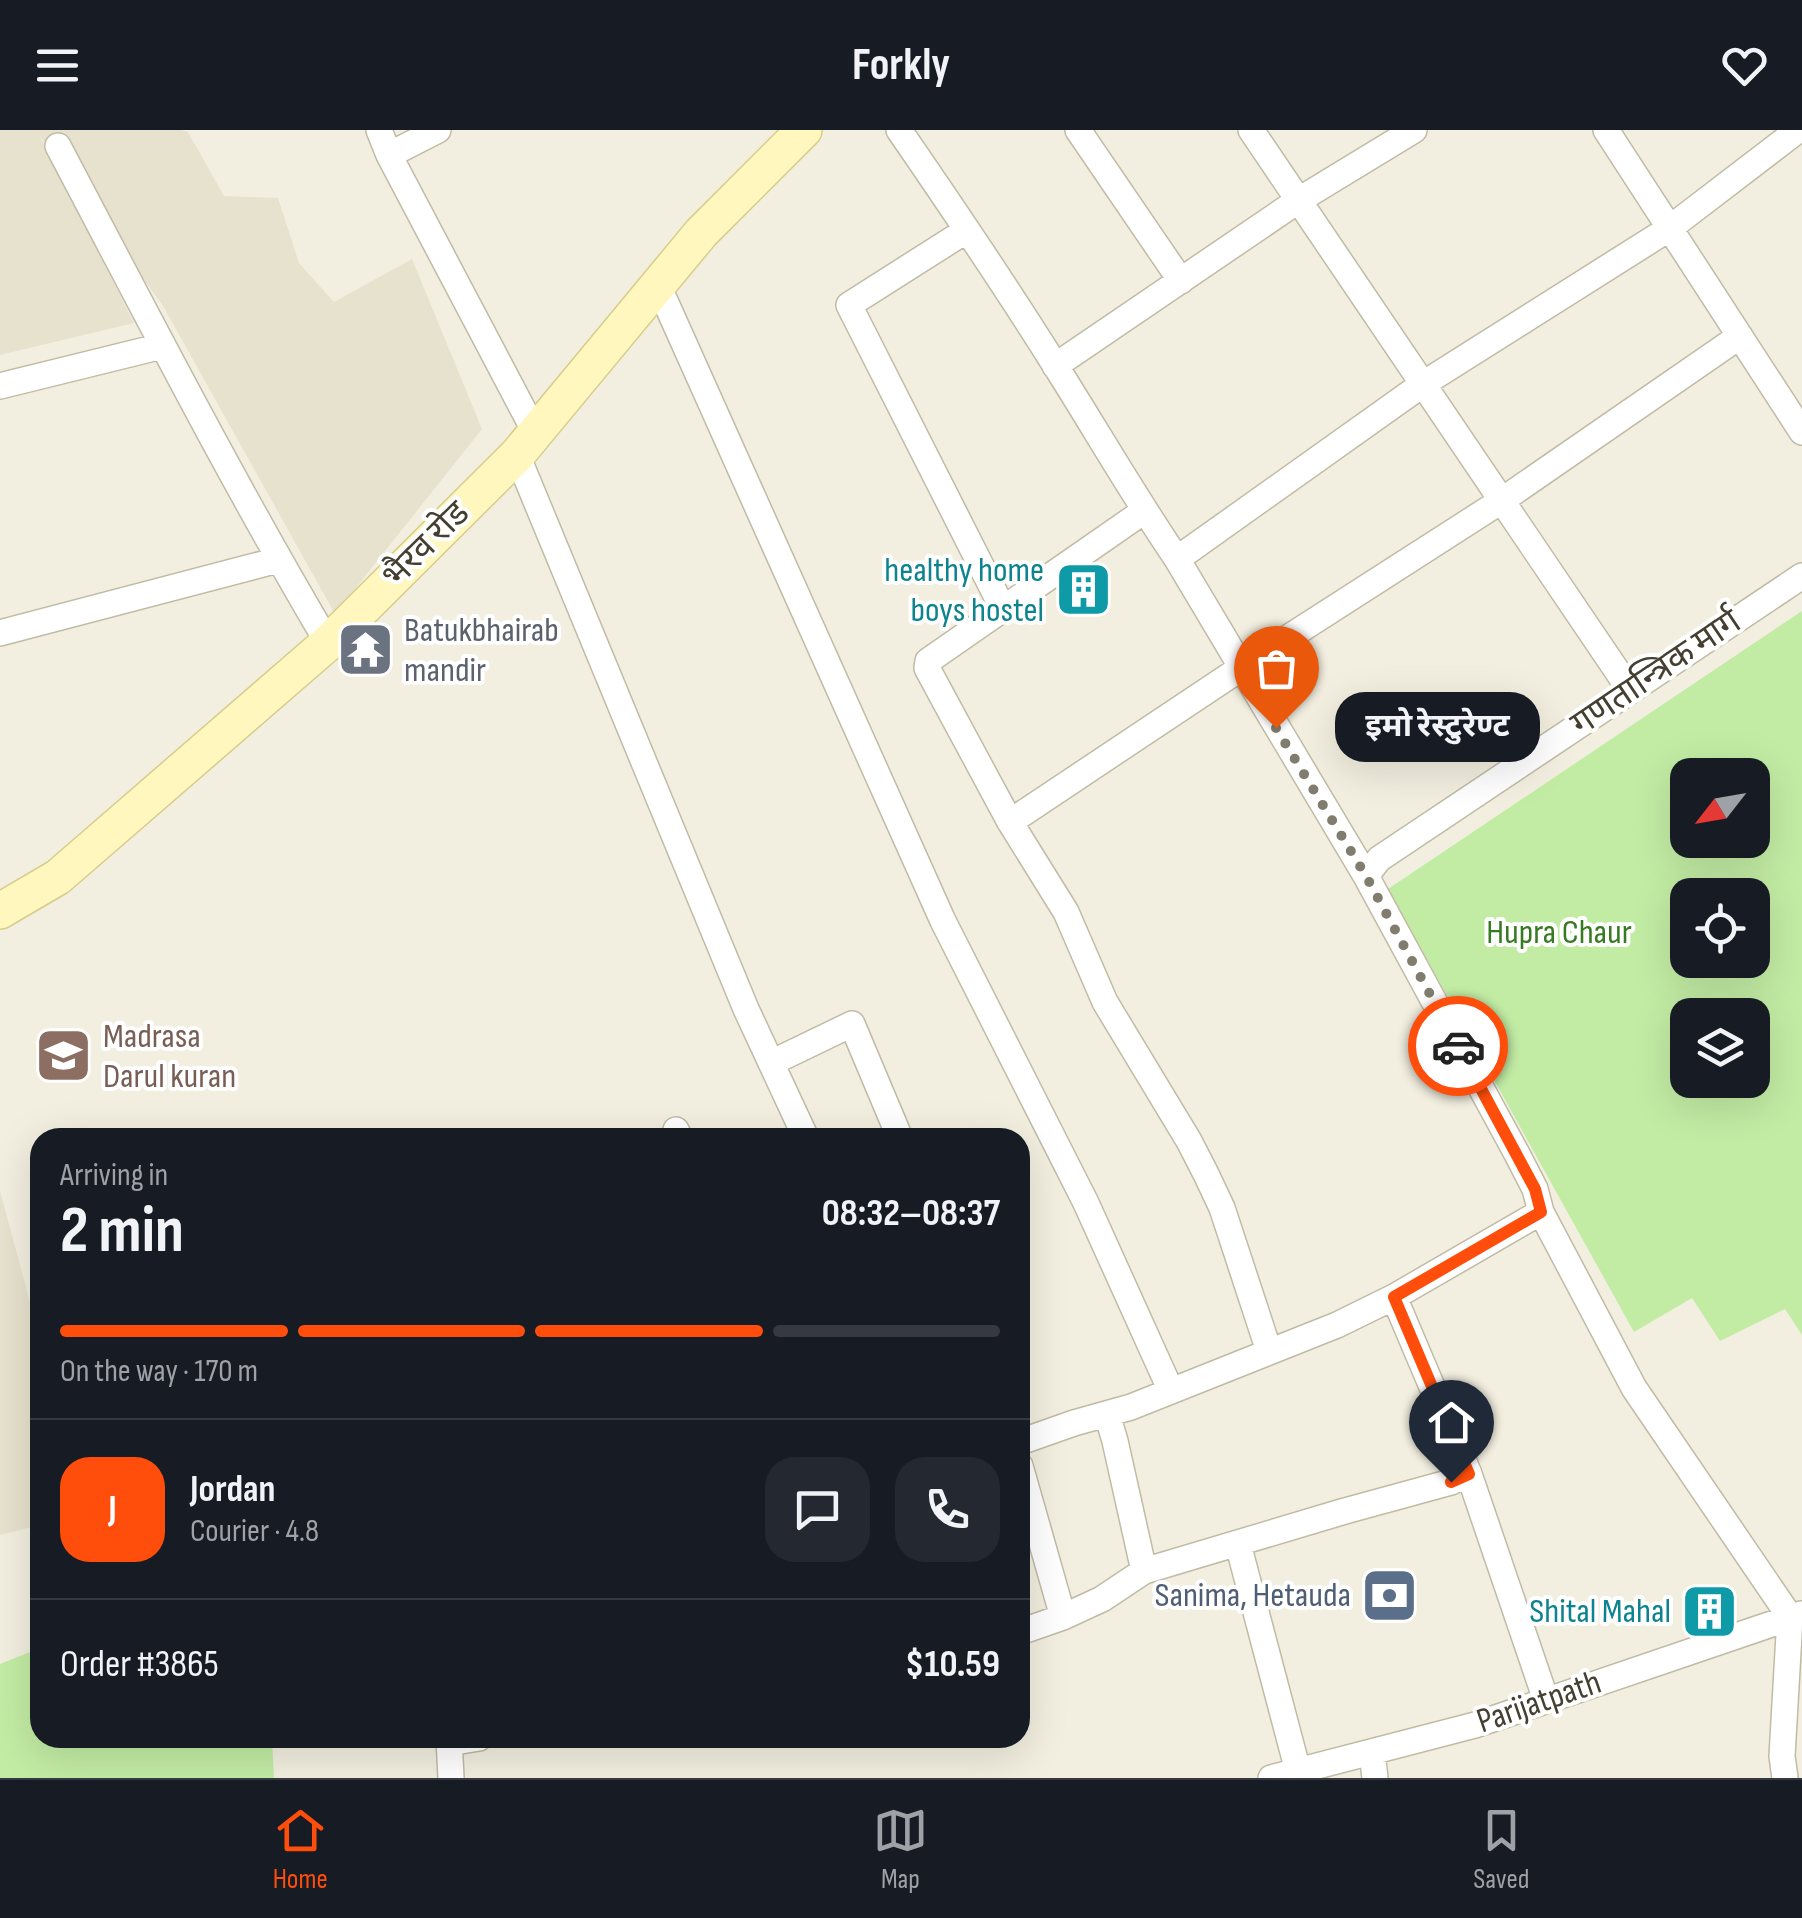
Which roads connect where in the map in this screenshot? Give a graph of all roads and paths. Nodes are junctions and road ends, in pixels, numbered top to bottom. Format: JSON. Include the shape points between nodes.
{"nodes":[{"id":1,"x":379,"y":130,"type":"edge"},
{"id":2,"x":438,"y":130,"type":"edge"},
{"id":3,"x":804,"y":130,"type":"edge"},
{"id":4,"x":899,"y":130,"type":"edge"},
{"id":5,"x":1078,"y":130,"type":"edge"},
{"id":6,"x":1251,"y":130,"type":"edge"},
{"id":7,"x":1414,"y":130,"type":"edge"},
{"id":8,"x":1606,"y":130,"type":"edge"},
{"id":9,"x":1798,"y":130,"type":"edge"},
{"id":10,"x":58,"y":146,"type":"dead end"},
{"id":11,"x":389,"y":154,"type":"junction"},
{"id":12,"x":1299,"y":200,"type":"junction"},
{"id":13,"x":1670,"y":228,"type":"junction"},
{"id":14,"x":968,"y":230,"type":"junction"},
{"id":15,"x":1181,"y":281,"type":"junction"},
{"id":16,"x":658,"y":283,"type":"junction"},
{"id":17,"x":1740,"y":336,"type":"junction"},
{"id":18,"x":162,"y":346,"type":"junction"},
{"id":19,"x":1055,"y":366,"type":"junction"},
{"id":20,"x":1423,"y":384,"type":"junction"},
{"id":21,"x":0,"y":386,"type":"edge"},
{"id":22,"x":1802,"y":432,"type":"edge"},
{"id":23,"x":526,"y":444,"type":"junction"},
{"id":24,"x":1502,"y":500,"type":"junction"},
{"id":25,"x":1144,"y":510,"type":"junction"},
{"id":26,"x":1177,"y":559,"type":"junction"},
{"id":27,"x":278,"y":560,"type":"junction"},
{"id":28,"x":1802,"y":576,"type":"edge"},
{"id":29,"x":1002,"y":607,"type":"junction"},
{"id":30,"x":0,"y":633,"type":"edge"},
{"id":31,"x":328,"y":644,"type":"junction"},
{"id":32,"x":1241,"y":668,"type":"junction"},
{"id":33,"x":1630,"y":690,"type":"junction"},
{"id":34,"x":1010,"y":822,"type":"junction"},
{"id":35,"x":1366,"y":876,"type":"junction"},
{"id":36,"x":0,"y":911,"type":"edge"},
{"id":37,"x":771,"y":1063,"type":"junction"},
{"id":38,"x":801,"y":1128,"type":"edge"},
{"id":39,"x":896,"y":1128,"type":"edge"},
{"id":40,"x":1541,"y":1212,"type":"junction"},
{"id":41,"x":1394,"y":1297,"type":"junction"},
{"id":42,"x":1269,"y":1350,"type":"junction"},
{"id":43,"x":1171,"y":1391,"type":"junction"},
{"id":44,"x":1108,"y":1414,"type":"junction"},
{"id":45,"x":1030,"y":1438,"type":"edge"},
{"id":46,"x":1469,"y":1474,"type":"junction"},
{"id":47,"x":1030,"y":1500,"type":"edge"},
{"id":48,"x":1238,"y":1544,"type":"junction"},
{"id":49,"x":1144,"y":1571,"type":"junction"},
{"id":50,"x":1798,"y":1613,"type":"edge"},
{"id":51,"x":1064,"y":1617,"type":"junction"},
{"id":52,"x":1030,"y":1629,"type":"edge"},
{"id":53,"x":1546,"y":1700,"type":"junction"},
{"id":54,"x":449,"y":1748,"type":"edge"},
{"id":55,"x":1372,"y":1752,"type":"junction"},
{"id":56,"x":1298,"y":1771,"type":"junction"},
{"id":57,"x":451,"y":1778,"type":"edge"},
{"id":58,"x":1272,"y":1778,"type":"edge"},
{"id":59,"x":1374,"y":1778,"type":"edge"},
{"id":60,"x":1786,"y":1778,"type":"edge"}],
"edges":[{"from":1,"to":11,"type":"street"},
{"from":2,"to":11,"type":"street"},
{"from":3,"to":16,"type":"main road","name":"भैरव रोड"},
{"from":4,"to":14,"type":"street"},
{"from":5,"to":15,"type":"street"},
{"from":6,"to":12,"type":"street"},
{"from":7,"to":12,"type":"street"},
{"from":8,"to":13,"type":"street"},
{"from":9,"to":13,"type":"street"},
{"from":10,"to":18,"type":"street"},
{"from":11,"to":23,"type":"street"},
{"from":12,"to":15,"type":"street"},
{"from":12,"to":20,"type":"street"},
{"from":13,"to":17,"type":"street"},
{"from":13,"to":20,"type":"street"},
{"from":14,"to":19,"type":"street"},
{"from":14,"to":29,"type":"street","via":[[849,305]]},
{"from":15,"to":19,"type":"street"},
{"from":16,"to":23,"type":"main road","name":"भैरव रोड"},
{"from":16,"to":43,"type":"street","via":[[943,920],[1086,1203]]},
{"from":17,"to":22,"type":"street"},
{"from":17,"to":24,"type":"street"},
{"from":18,"to":21,"type":"street"},
{"from":18,"to":27,"type":"street"},
{"from":19,"to":25,"type":"street"},
{"from":20,"to":24,"type":"street"},
{"from":20,"to":26,"type":"street"},
{"from":23,"to":31,"type":"main road","name":"भैरव रोड"},
{"from":23,"to":37,"type":"street"},
{"from":24,"to":32,"type":"street"},
{"from":24,"to":33,"type":"street"},
{"from":25,"to":26,"type":"street"},
{"from":25,"to":29,"type":"street"},
{"from":26,"to":32,"type":"street"},
{"from":27,"to":30,"type":"street"},
{"from":27,"to":31,"type":"street"},
{"from":28,"to":33,"type":"street","name":"गणतान्त्रिक मार्ग"},
{"from":29,"to":34,"type":"street","via":[[928,661],[928,668]]},
{"from":31,"to":36,"type":"main road","name":"भैरव रोड","via":[[58,877]]},
{"from":32,"to":34,"type":"street"},
{"from":32,"to":35,"type":"street"},
{"from":33,"to":35,"type":"street","name":"गणतान्त्रिक मार्ग","via":[[1379,859]]},
{"from":34,"to":42,"type":"street","via":[[1066,912],[1105,1002],[1206,1174]]},
{"from":35,"to":40,"type":"street","via":[[1517,1154]]},
{"from":37,"to":38,"type":"street"},
{"from":37,"to":39,"type":"street","via":[[852,1024]]},
{"from":40,"to":41,"type":"street"},
{"from":40,"to":50,"type":"street","via":[[1634,1388]]},
{"from":41,"to":42,"type":"street"},
{"from":41,"to":46,"type":"street"},
{"from":42,"to":43,"type":"street"},
{"from":43,"to":44,"type":"street"},
{"from":44,"to":45,"type":"street"},
{"from":44,"to":49,"type":"street"},
{"from":46,"to":48,"type":"street"},
{"from":46,"to":53,"type":"street"},
{"from":47,"to":51,"type":"street"},
{"from":48,"to":49,"type":"street"},
{"from":48,"to":56,"type":"street"},
{"from":49,"to":51,"type":"street"},
{"from":50,"to":53,"type":"street","name":"Parijatpath"},
{"from":50,"to":60,"type":"street","via":[[1782,1756]]},
{"from":51,"to":52,"type":"street"},
{"from":53,"to":55,"type":"street","name":"Parijatpath"},
{"from":54,"to":57,"type":"street"},
{"from":55,"to":56,"type":"street","name":"Parijatpath"},
{"from":55,"to":59,"type":"street"},
{"from":56,"to":58,"type":"street","name":"Parijatpath"}]}
